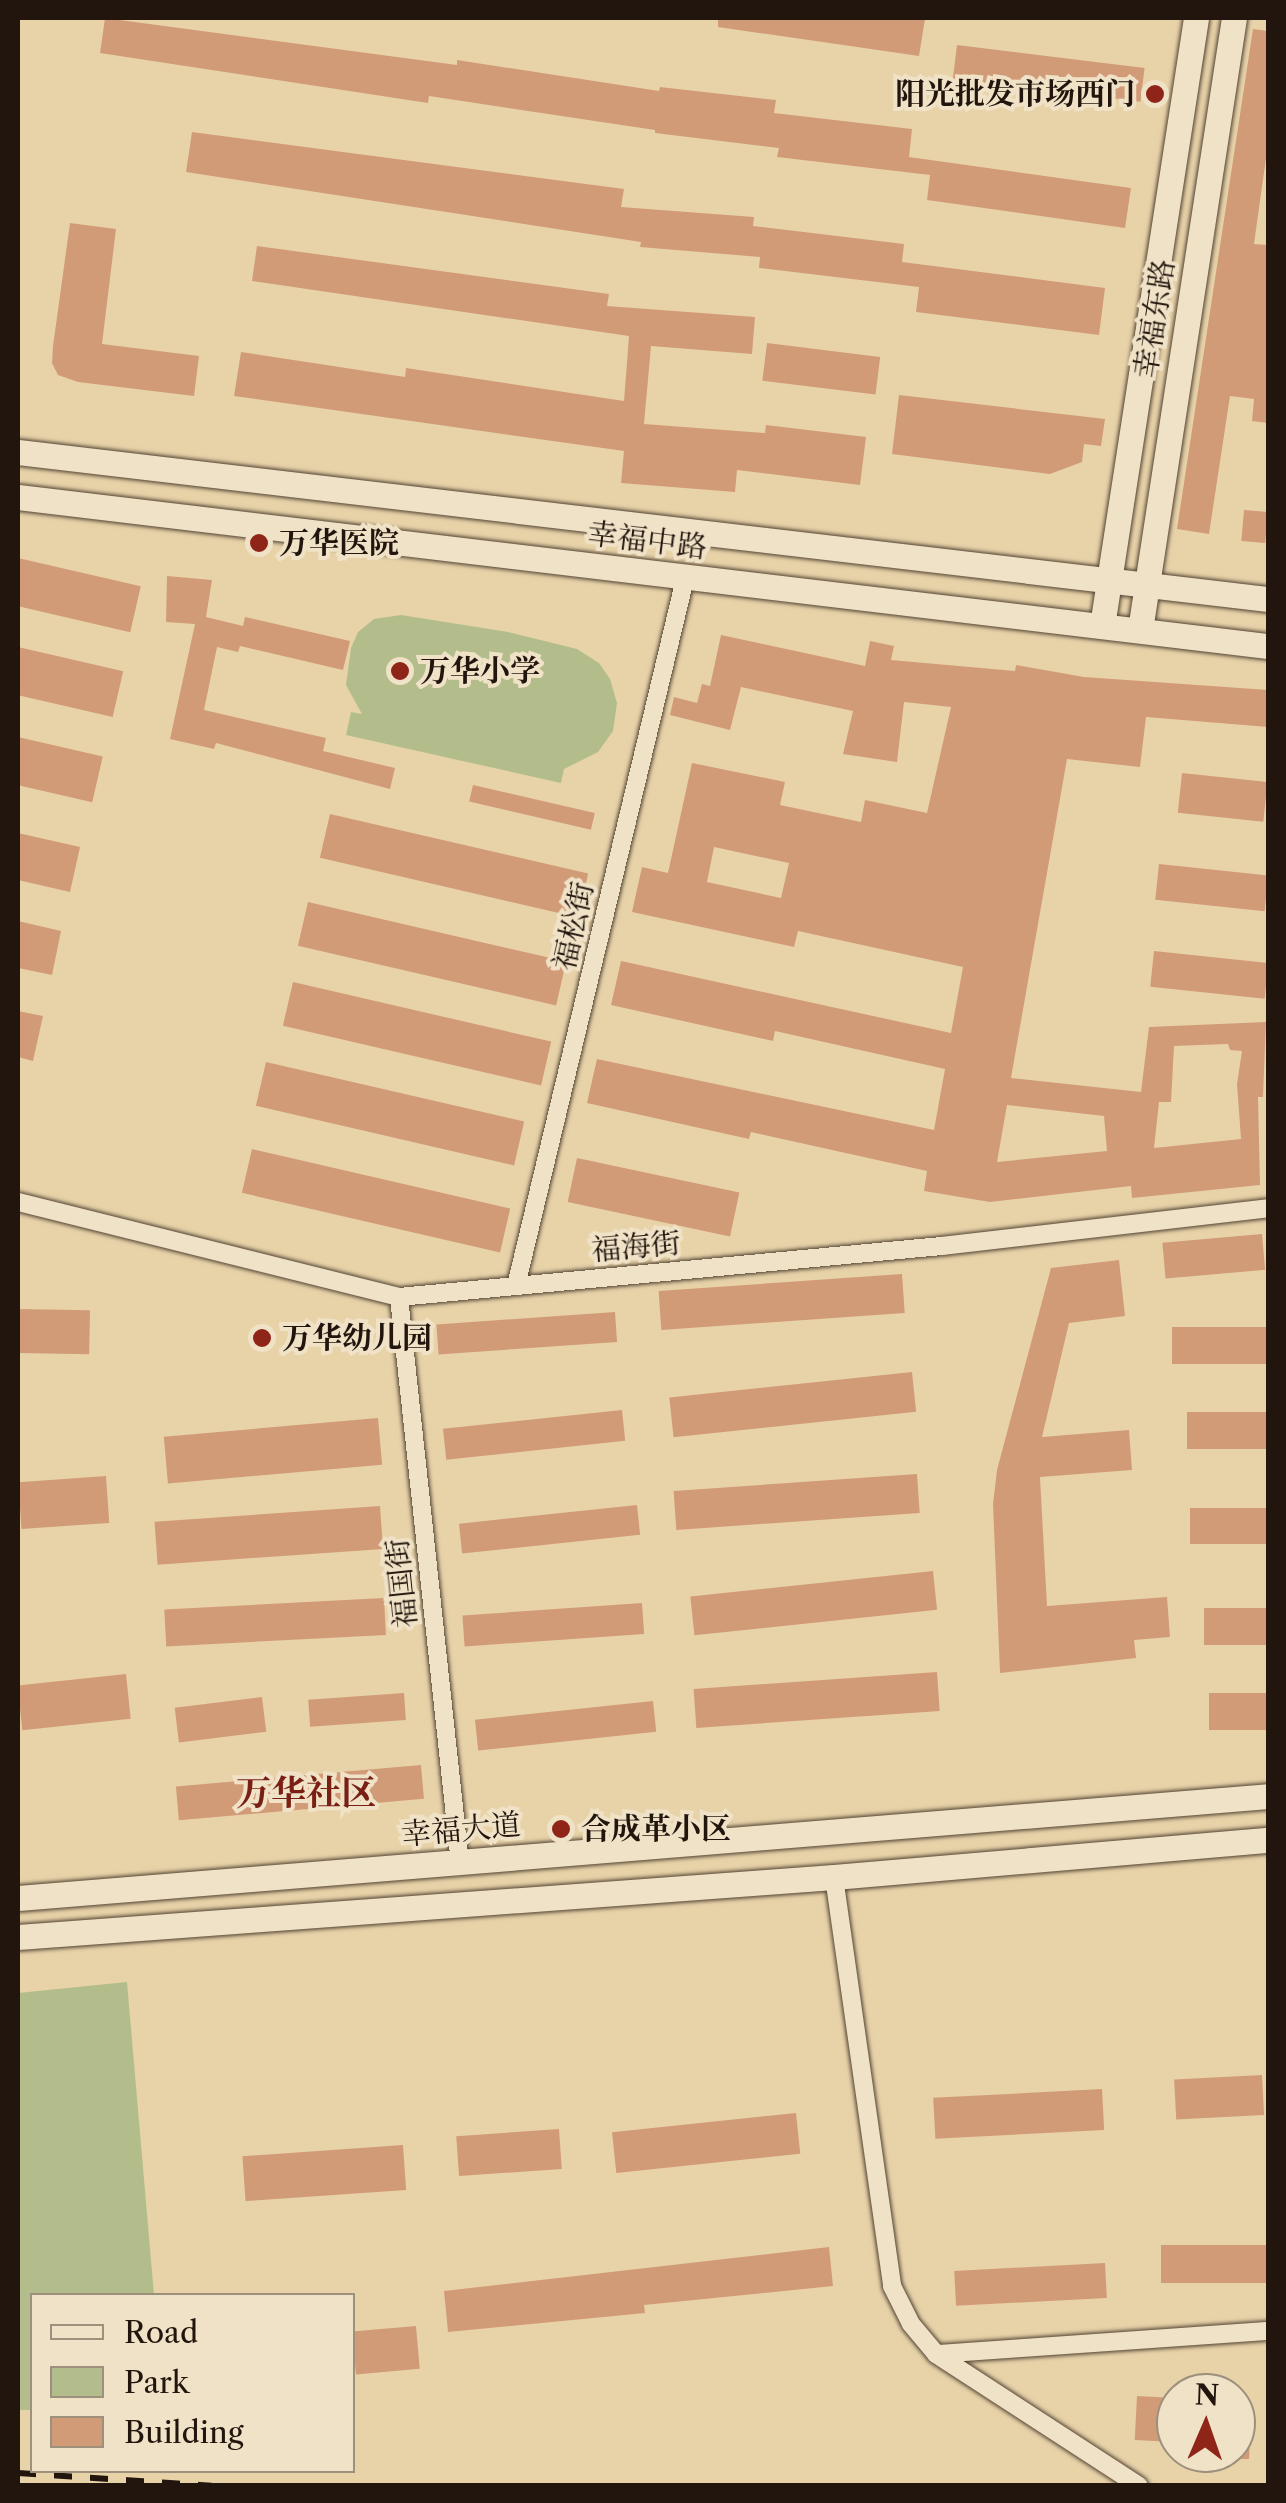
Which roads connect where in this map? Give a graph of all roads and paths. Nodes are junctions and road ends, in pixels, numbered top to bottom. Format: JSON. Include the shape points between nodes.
{"nodes":[{"id":1,"x":1196,"y":18,"type":"edge"},
{"id":2,"x":1234,"y":18,"type":"edge"},
{"id":3,"x":18,"y":452,"type":"edge"},
{"id":4,"x":18,"y":497,"type":"edge"},
{"id":5,"x":685,"y":579,"type":"junction"},
{"id":6,"x":1109,"y":580,"type":"junction"},
{"id":7,"x":1147,"y":585,"type":"junction"},
{"id":8,"x":1268,"y":599,"type":"edge"},
{"id":9,"x":1102,"y":626,"type":"junction"},
{"id":10,"x":1140,"y":630,"type":"junction"},
{"id":11,"x":1268,"y":646,"type":"edge"},
{"id":12,"x":18,"y":1202,"type":"edge"},
{"id":13,"x":1268,"y":1208,"type":"edge"},
{"id":14,"x":516,"y":1286,"type":"junction"},
{"id":15,"x":399,"y":1297,"type":"junction"},
{"id":16,"x":1268,"y":1796,"type":"edge"},
{"id":17,"x":1268,"y":1840,"type":"edge"},
{"id":18,"x":460,"y":1863,"type":"junction"},
{"id":19,"x":834,"y":1878,"type":"junction"},
{"id":20,"x":18,"y":1898,"type":"edge"},
{"id":21,"x":18,"y":1937,"type":"edge"},
{"id":22,"x":1268,"y":2331,"type":"edge"},
{"id":23,"x":936,"y":2354,"type":"junction"},
{"id":24,"x":1139,"y":2486,"type":"edge"}],
"edges":[{"from":1,"to":6,"type":"street","name":"幸福东路"},
{"from":2,"to":7,"type":"street","name":"幸福东路"},
{"from":3,"to":6,"type":"street","name":"幸福中路"},
{"from":4,"to":5,"type":"street","name":"幸福中路"},
{"from":5,"to":9,"type":"street","name":"幸福中路"},
{"from":5,"to":14,"type":"street","name":"福松街"},
{"from":6,"to":7,"type":"street","name":"幸福中路"},
{"from":6,"to":9,"type":"street","name":"幸福东路"},
{"from":7,"to":8,"type":"street","name":"幸福中路"},
{"from":7,"to":10,"type":"street","name":"幸福东路"},
{"from":9,"to":10,"type":"street","name":"幸福中路"},
{"from":10,"to":11,"type":"street","name":"幸福中路"},
{"from":12,"to":15,"type":"street","name":"福海街"},
{"from":13,"to":14,"type":"street","name":"福海街"},
{"from":14,"to":15,"type":"street","name":"福海街"},
{"from":15,"to":18,"type":"street","name":"福国街"},
{"from":16,"to":18,"type":"street","name":"幸福大道"},
{"from":17,"to":19,"type":"street"},
{"from":18,"to":20,"type":"street","name":"幸福大道"},
{"from":19,"to":21,"type":"street"},
{"from":19,"to":23,"type":"street","via":[[892,2286]]},
{"from":22,"to":23,"type":"street"},
{"from":23,"to":24,"type":"street"}]}
